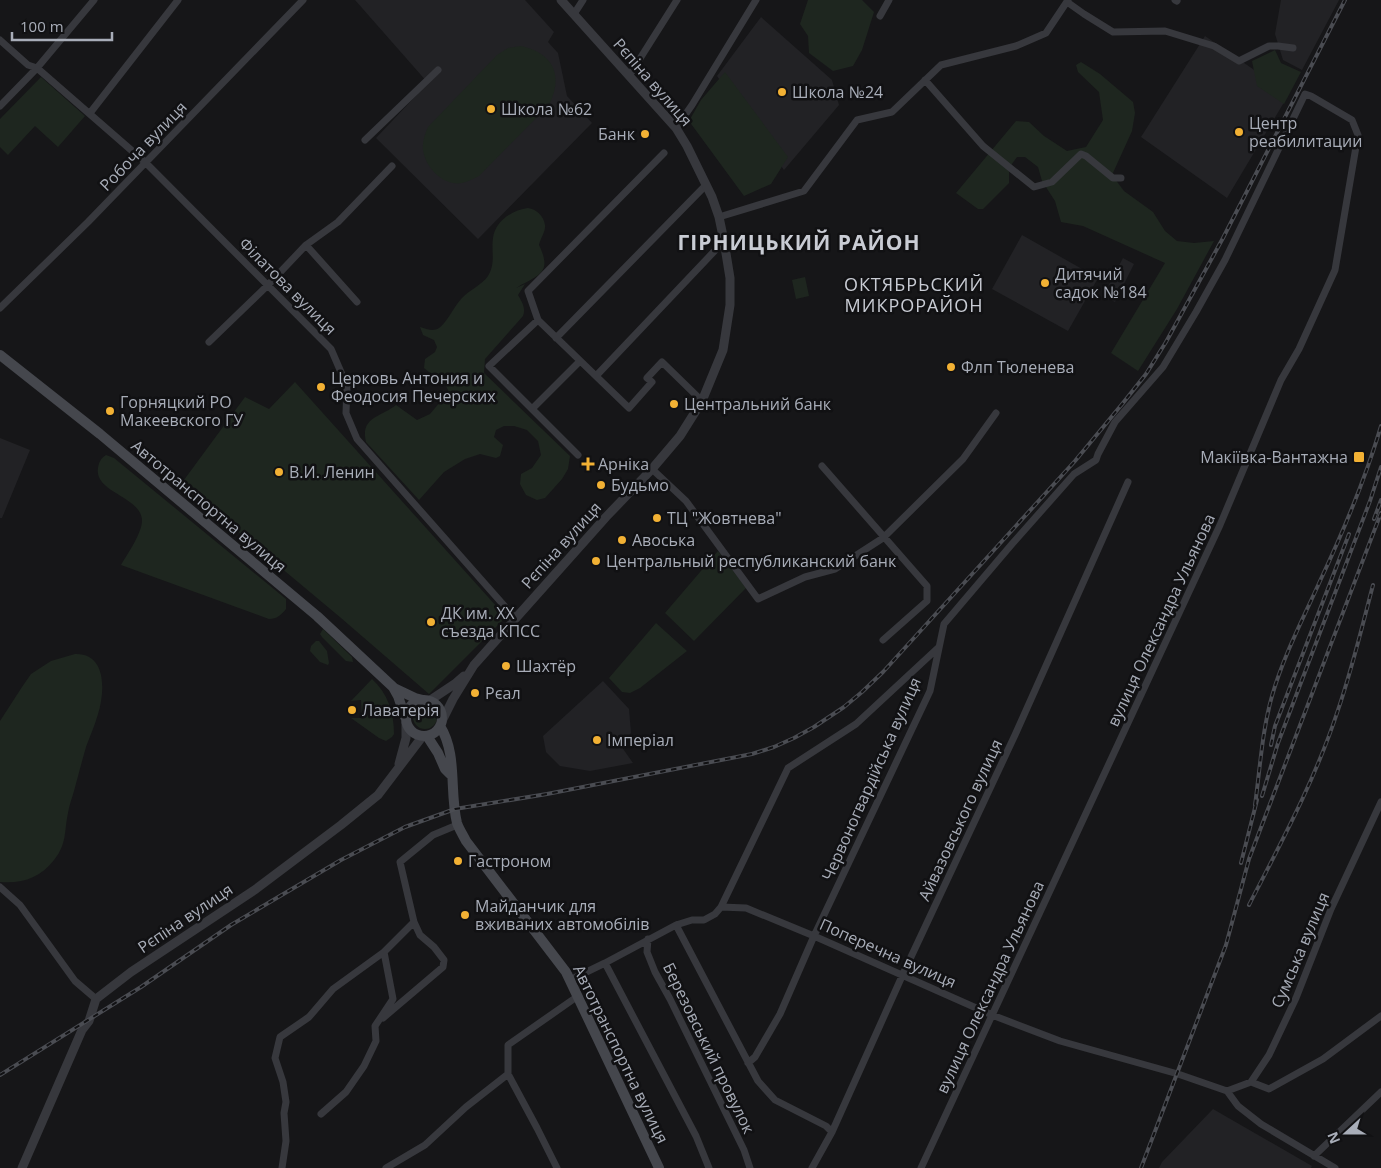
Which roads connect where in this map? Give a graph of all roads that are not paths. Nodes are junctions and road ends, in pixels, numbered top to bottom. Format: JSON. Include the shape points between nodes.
{"nodes":[{"id":1,"x":94,"y":0,"type":"edge"},
{"id":2,"x":178,"y":0,"type":"edge"},
{"id":3,"x":303,"y":0,"type":"edge"},
{"id":4,"x":561,"y":0,"type":"edge"},
{"id":5,"x":583,"y":0,"type":"edge"},
{"id":6,"x":677,"y":0,"type":"edge"},
{"id":7,"x":756,"y":0,"type":"edge"},
{"id":8,"x":889,"y":0,"type":"edge"},
{"id":9,"x":1068,"y":1,"type":"edge"},
{"id":10,"x":574,"y":14,"type":"junction"},
{"id":11,"x":880,"y":16,"type":"dead end"},
{"id":12,"x":0,"y":40,"type":"edge"},
{"id":13,"x":1293,"y":48,"type":"dead end"},
{"id":14,"x":37,"y":68,"type":"junction"},
{"id":15,"x":438,"y":70,"type":"dead end"},
{"id":16,"x":629,"y":76,"type":"junction"},
{"id":17,"x":925,"y":80,"type":"junction"},
{"id":18,"x":1304,"y":94,"type":"joint"},
{"id":19,"x":0,"y":106,"type":"edge"},
{"id":20,"x":90,"y":113,"type":"junction"},
{"id":21,"x":676,"y":128,"type":"junction"},
{"id":22,"x":365,"y":140,"type":"dead end"},
{"id":23,"x":664,"y":153,"type":"dead end"},
{"id":24,"x":146,"y":163,"type":"junction"},
{"id":25,"x":392,"y":166,"type":"dead end"},
{"id":26,"x":1121,"y":178,"type":"dead end"},
{"id":27,"x":706,"y":185,"type":"junction"},
{"id":28,"x":719,"y":217,"type":"junction"},
{"id":29,"x":724,"y":241,"type":"junction"},
{"id":30,"x":306,"y":245,"type":"junction"},
{"id":31,"x":268,"y":285,"type":"junction"},
{"id":32,"x":357,"y":302,"type":"dead end"},
{"id":33,"x":0,"y":308,"type":"edge"},
{"id":34,"x":538,"y":320,"type":"junction"},
{"id":35,"x":556,"y":338,"type":"junction"},
{"id":36,"x":209,"y":342,"type":"dead end"},
{"id":37,"x":0,"y":355,"type":"edge"},
{"id":38,"x":580,"y":361,"type":"junction"},
{"id":39,"x":596,"y":376,"type":"junction"},
{"id":40,"x":702,"y":401,"type":"junction"},
{"id":41,"x":532,"y":409,"type":"junction"},
{"id":42,"x":996,"y":413,"type":"dead end"},
{"id":43,"x":578,"y":455,"type":"dead end"},
{"id":44,"x":822,"y":466,"type":"dead end"},
{"id":45,"x":652,"y":469,"type":"junction"},
{"id":46,"x":1128,"y":482,"type":"dead end"},
{"id":47,"x":884,"y":538,"type":"junction"},
{"id":48,"x":515,"y":618,"type":"junction"},
{"id":49,"x":883,"y":640,"type":"dead end"},
{"id":50,"x":939,"y":647,"type":"junction"},
{"id":51,"x":474,"y":665,"type":"junction"},
{"id":52,"x":393,"y":687,"type":"junction"},
{"id":53,"x":426,"y":700,"type":"junction"},
{"id":54,"x":406,"y":720,"type":"junction"},
{"id":55,"x":441,"y":723,"type":"junction"},
{"id":56,"x":424,"y":736,"type":"junction"},
{"id":57,"x":396,"y":771,"type":"junction"},
{"id":58,"x":453,"y":777,"type":"junction"},
{"id":59,"x":1381,"y":802,"type":"edge"},
{"id":60,"x":457,"y":825,"type":"junction"},
{"id":61,"x":0,"y":887,"type":"edge"},
{"id":62,"x":721,"y":907,"type":"junction"},
{"id":63,"x":414,"y":922,"type":"junction"},
{"id":64,"x":676,"y":925,"type":"junction"},
{"id":65,"x":814,"y":936,"type":"junction"},
{"id":66,"x":648,"y":939,"type":"junction"},
{"id":67,"x":384,"y":952,"type":"junction"},
{"id":68,"x":605,"y":962,"type":"junction"},
{"id":69,"x":903,"y":974,"type":"junction"},
{"id":70,"x":570,"y":980,"type":"junction"},
{"id":71,"x":578,"y":996,"type":"junction"},
{"id":72,"x":96,"y":999,"type":"junction"},
{"id":73,"x":992,"y":1015,"type":"junction"},
{"id":74,"x":1381,"y":1016,"type":"edge"},
{"id":75,"x":375,"y":1026,"type":"junction"},
{"id":76,"x":748,"y":1063,"type":"junction"},
{"id":77,"x":508,"y":1074,"type":"junction"},
{"id":78,"x":1251,"y":1082,"type":"junction"},
{"id":79,"x":1227,"y":1090,"type":"junction"},
{"id":80,"x":1381,"y":1092,"type":"edge"},
{"id":81,"x":321,"y":1114,"type":"dead end"},
{"id":82,"x":832,"y":1132,"type":"junction"},
{"id":83,"x":1314,"y":1156,"type":"junction"},
{"id":84,"x":394,"y":1166,"type":"edge"},
{"id":85,"x":22,"y":1168,"type":"edge"},
{"id":86,"x":282,"y":1168,"type":"edge"},
{"id":87,"x":386,"y":1168,"type":"edge"},
{"id":88,"x":556,"y":1168,"type":"edge"},
{"id":89,"x":660,"y":1168,"type":"edge"},
{"id":90,"x":709,"y":1168,"type":"edge"},
{"id":91,"x":750,"y":1168,"type":"edge"},
{"id":92,"x":812,"y":1168,"type":"edge"},
{"id":93,"x":921,"y":1168,"type":"edge"},
{"id":94,"x":1335,"y":1168,"type":"edge"}],
"edges":[{"from":1,"to":14,"type":"street"},
{"from":2,"to":20,"type":"street"},
{"from":3,"to":24,"type":"street","name":"Робоча вулиця"},
{"from":4,"to":10,"type":"street","name":"Рєпіна вулиця"},
{"from":5,"to":10,"type":"street"},
{"from":6,"to":16,"type":"street"},
{"from":7,"to":21,"type":"street"},
{"from":8,"to":11,"type":"street"},
{"from":9,"to":13,"type":"street","via":[[1113,32],[1165,31],[1214,46],[1239,61],[1269,46]]},
{"from":9,"to":17,"type":"street","via":[[1046,33],[1016,46],[941,65]]},
{"from":10,"to":16,"type":"street","name":"Рєпіна вулиця"},
{"from":12,"to":14,"type":"street","name":"Філатова вулиця","via":[[28,65]]},
{"from":14,"to":19,"type":"street"},
{"from":14,"to":20,"type":"street","name":"Філатова вулиця"},
{"from":15,"to":22,"type":"street"},
{"from":16,"to":21,"type":"street","name":"Рєпіна вулиця"},
{"from":17,"to":26,"type":"street","via":[[983,146],[1034,187],[1052,182],[1081,154],[1113,178]]},
{"from":17,"to":28,"type":"street","via":[[892,112],[857,120],[804,191]]},
{"from":18,"to":50,"type":"street","name":"Червоногвардійська вулиця","via":[[1225,260],[1163,367],[1115,422],[1096,460],[1074,474],[944,624]]},
{"from":18,"to":73,"type":"street","name":"вулиця Олександра Ульянова","via":[[1352,120],[1358,135],[1336,270],[1281,380],[1220,525]]},
{"from":20,"to":24,"type":"street","name":"Філатова вулиця"},
{"from":21,"to":27,"type":"street","name":"Рєпіна вулиця"},
{"from":23,"to":34,"type":"street","via":[[528,291]]},
{"from":24,"to":31,"type":"street","name":"Філатова вулиця"},
{"from":24,"to":33,"type":"street","name":"Робоча вулиця"},
{"from":25,"to":30,"type":"street","via":[[338,222]]},
{"from":27,"to":28,"type":"street","name":"Рєпіна вулиця"},
{"from":27,"to":35,"type":"street"},
{"from":28,"to":29,"type":"street","name":"Рєпіна вулиця"},
{"from":29,"to":39,"type":"street"},
{"from":29,"to":40,"type":"street","name":"Рєпіна вулиця","via":[[730,278],[730,305],[723,350]]},
{"from":30,"to":31,"type":"street"},
{"from":30,"to":32,"type":"street"},
{"from":31,"to":36,"type":"street"},
{"from":31,"to":48,"type":"street","name":"Філатова вулиця","via":[[331,350],[347,386],[346,413],[357,439]]},
{"from":34,"to":35,"type":"street"},
{"from":34,"to":41,"type":"street","via":[[489,366]]},
{"from":35,"to":38,"type":"street"},
{"from":37,"to":52,"type":"main road","name":"Автотранспортна вулиця","via":[[100,434],[317,616]]},
{"from":38,"to":39,"type":"street"},
{"from":38,"to":41,"type":"street"},
{"from":39,"to":40,"type":"street","via":[[629,408],[652,382],[647,378],[662,362]]},
{"from":40,"to":45,"type":"street","name":"Рєпіна вулиця","via":[[680,436]]},
{"from":41,"to":43,"type":"street"},
{"from":42,"to":47,"type":"street","via":[[964,459]]},
{"from":44,"to":47,"type":"street"},
{"from":45,"to":47,"type":"street","via":[[686,501],[758,599],[805,577],[836,569]]},
{"from":45,"to":48,"type":"street","name":"Рєпіна вулиця"},
{"from":46,"to":69,"type":"street","name":"Айвазовського вулиця"},
{"from":47,"to":49,"type":"street","via":[[927,586],[927,601]]},
{"from":48,"to":51,"type":"street","name":"Рєпіна вулиця"},
{"from":50,"to":62,"type":"street","via":[[856,724],[788,768]]},
{"from":50,"to":65,"type":"street","name":"Червоногвардійська вулиця","via":[[930,691]]},
{"from":51,"to":53,"type":"street","via":[[456,683]]},
{"from":51,"to":55,"type":"street","name":"Рєпіна вулиця"},
{"from":52,"to":53,"type":"main road"},
{"from":52,"to":54,"type":"main road"},
{"from":53,"to":54,"type":"main road","via":[[415,702],[408,709]]},
{"from":53,"to":55,"type":"main road","via":[[441,712]]},
{"from":54,"to":56,"type":"main road","via":[[412,732]]},
{"from":54,"to":57,"type":"street","via":[[406,738]]},
{"from":55,"to":56,"type":"main road","via":[[436,732]]},
{"from":55,"to":58,"type":"main road","name":"Автотранспортна вулиця","via":[[450,748]]},
{"from":56,"to":57,"type":"street","name":"Рєпіна вулиця"},
{"from":56,"to":58,"type":"main road"},
{"from":57,"to":72,"type":"street","name":"Рєпіна вулиця","via":[[378,795],[342,825],[256,889]]},
{"from":58,"to":60,"type":"main road","name":"Автотранспортна вулиця"},
{"from":59,"to":78,"type":"street","name":"Сумська вулиця","via":[[1331,909],[1296,998],[1269,1055]]},
{"from":60,"to":63,"type":"street","via":[[432,835],[400,862]]},
{"from":60,"to":70,"type":"main road","name":"Автотранспортна вулиця"},
{"from":61,"to":72,"type":"street","via":[[20,905],[75,981]]},
{"from":62,"to":64,"type":"street","via":[[704,920]]},
{"from":62,"to":65,"type":"street","name":"Поперечна вулиця","via":[[746,908]]},
{"from":63,"to":67,"type":"street"},
{"from":63,"to":75,"type":"street","via":[[420,935],[444,960],[443,967]]},
{"from":64,"to":66,"type":"street"},
{"from":64,"to":76,"type":"street"},
{"from":65,"to":69,"type":"street","name":"Поперечна вулиця"},
{"from":65,"to":76,"type":"street","name":"Червоногвардійська вулиця","via":[[780,1014],[755,1057]]},
{"from":66,"to":68,"type":"street"},
{"from":66,"to":91,"type":"street","name":"Березовський провулок","via":[[647,952],[655,972]]},
{"from":67,"to":75,"type":"street","via":[[393,999]]},
{"from":67,"to":86,"type":"street","via":[[332,989],[309,1017],[280,1037],[275,1058],[286,1102]]},
{"from":68,"to":70,"type":"street"},
{"from":68,"to":90,"type":"street","via":[[696,1136]]},
{"from":69,"to":73,"type":"street","name":"Поперечна вулиця"},
{"from":69,"to":82,"type":"street","name":"Айвазовського вулиця"},
{"from":70,"to":71,"type":"main road","name":"Автотранспортна вулиця"},
{"from":71,"to":77,"type":"street","via":[[508,1045]]},
{"from":71,"to":89,"type":"main road","name":"Автотранспортна вулиця"},
{"from":72,"to":85,"type":"street"},
{"from":73,"to":79,"type":"street","name":"Поперечна вулиця","via":[[1060,1041]]},
{"from":73,"to":93,"type":"street","name":"вулиця Олександра Ульянова"},
{"from":74,"to":78,"type":"street","via":[[1323,1059],[1269,1089]]},
{"from":75,"to":81,"type":"street","via":[[376,1041],[364,1066],[346,1092]]},
{"from":76,"to":82,"type":"street","via":[[758,1081],[775,1100]]},
{"from":77,"to":84,"type":"street","via":[[425,1145]]},
{"from":77,"to":88,"type":"street"},
{"from":78,"to":79,"type":"street"},
{"from":79,"to":83,"type":"street","via":[[1238,1106],[1261,1124]]},
{"from":80,"to":83,"type":"street"},
{"from":82,"to":92,"type":"street","name":"Айвазовського вулиця"},
{"from":83,"to":94,"type":"street"},
{"from":84,"to":87,"type":"street"}]}
